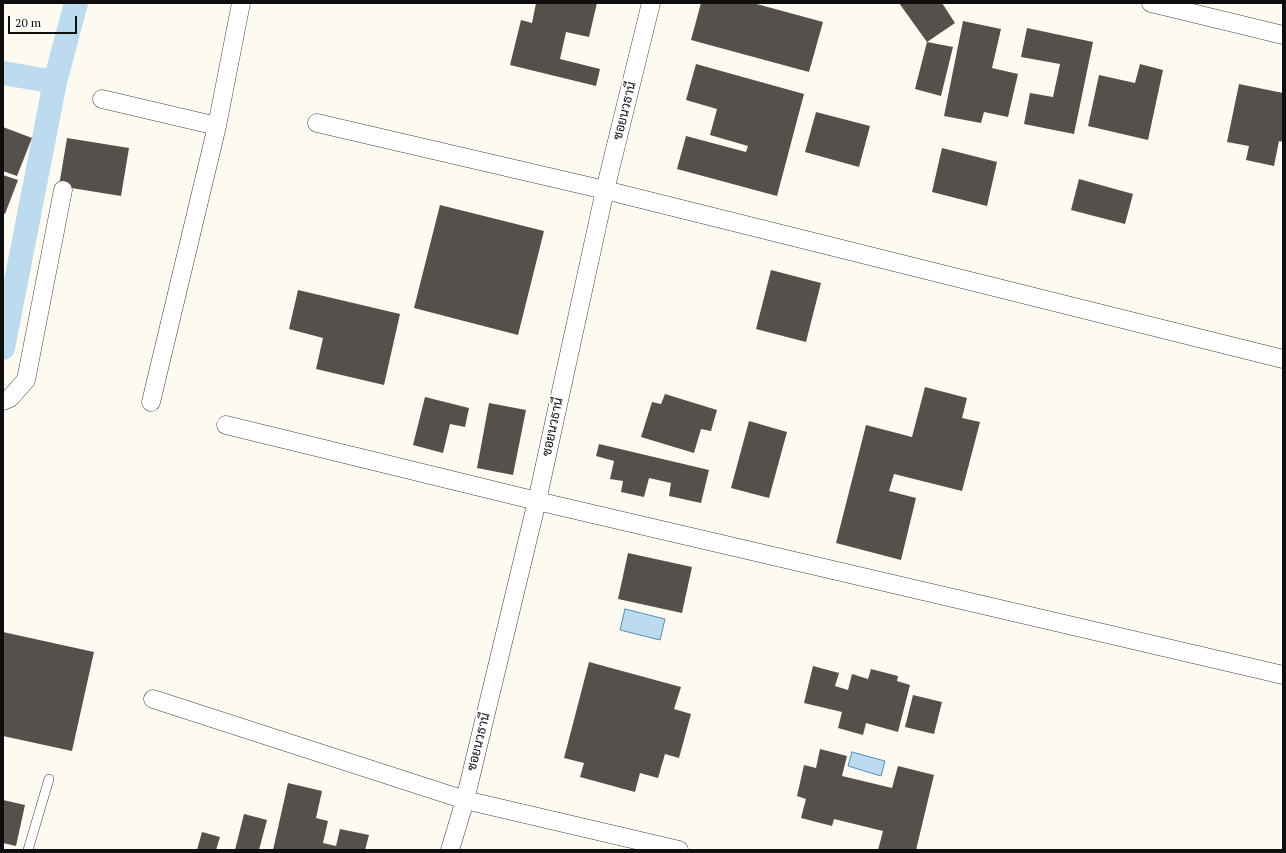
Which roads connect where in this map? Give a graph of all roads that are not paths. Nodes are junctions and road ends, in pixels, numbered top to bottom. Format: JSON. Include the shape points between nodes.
{"nodes":[{"id":1,"x":241,"y":3,"type":"edge"},
{"id":2,"x":651,"y":3,"type":"edge"},
{"id":3,"x":1151,"y":3,"type":"edge"},
{"id":4,"x":1283,"y":35,"type":"edge"},
{"id":5,"x":102,"y":99,"type":"dead end"},
{"id":6,"x":317,"y":123,"type":"dead end"},
{"id":7,"x":218,"y":126,"type":"junction"},
{"id":8,"x":63,"y":190,"type":"dead end"},
{"id":9,"x":605,"y":190,"type":"junction"},
{"id":10,"x":1283,"y":359,"type":"edge"},
{"id":11,"x":3,"y":401,"type":"edge"},
{"id":12,"x":151,"y":402,"type":"dead end"},
{"id":13,"x":226,"y":425,"type":"dead end"},
{"id":14,"x":537,"y":501,"type":"junction"},
{"id":15,"x":1283,"y":675,"type":"edge"},
{"id":16,"x":153,"y":699,"type":"dead end"},
{"id":17,"x":49,"y":779,"type":"dead end"},
{"id":18,"x":465,"y":800,"type":"junction"},
{"id":19,"x":28,"y":850,"type":"edge"},
{"id":20,"x":450,"y":850,"type":"edge"},
{"id":21,"x":679,"y":850,"type":"edge"}],
"edges":[{"from":1,"to":7,"type":"street"},
{"from":2,"to":9,"type":"street","name":"ซอยนวธานี"},
{"from":3,"to":4,"type":"street"},
{"from":5,"to":7,"type":"street"},
{"from":6,"to":9,"type":"street"},
{"from":7,"to":12,"type":"street"},
{"from":8,"to":11,"type":"street","via":[[26,380],[10,398]]},
{"from":9,"to":10,"type":"street"},
{"from":9,"to":14,"type":"street","name":"ซอยนวธานี"},
{"from":13,"to":14,"type":"street"},
{"from":14,"to":15,"type":"street"},
{"from":14,"to":18,"type":"street","name":"ซอยนวธานี"},
{"from":16,"to":18,"type":"street"},
{"from":17,"to":19,"type":"lane"},
{"from":18,"to":20,"type":"street","name":"ซอยนวธานี"},
{"from":18,"to":21,"type":"street"}]}
